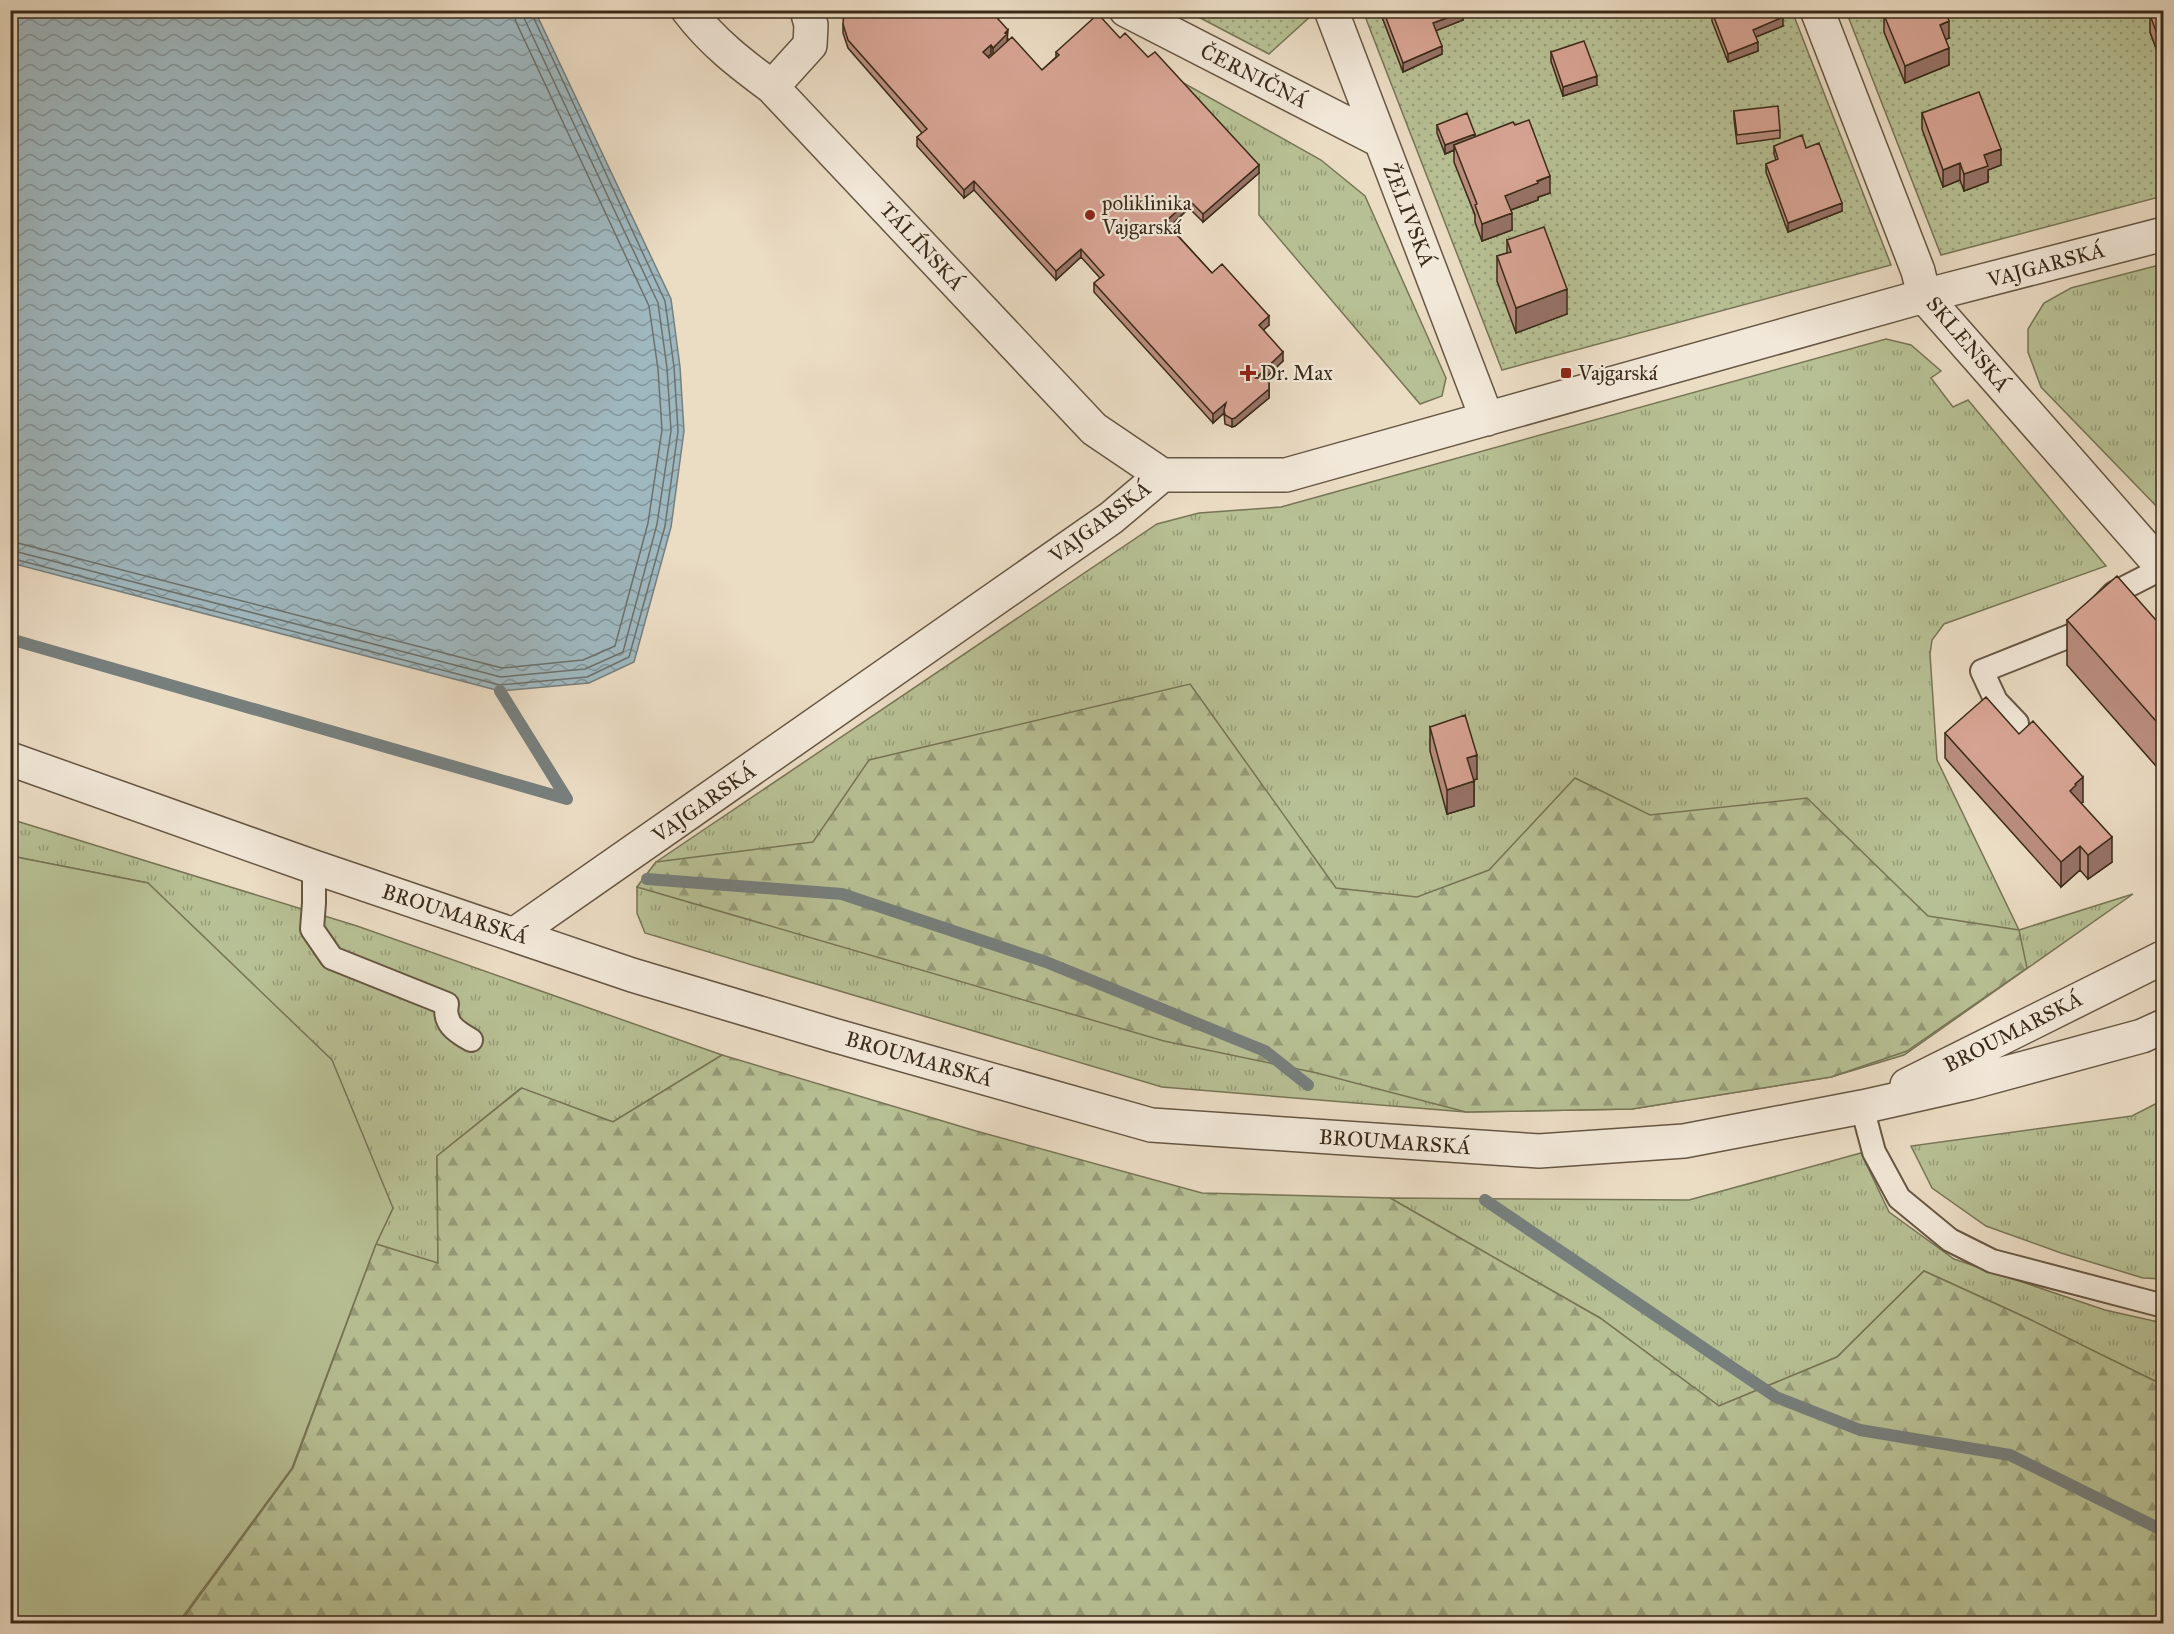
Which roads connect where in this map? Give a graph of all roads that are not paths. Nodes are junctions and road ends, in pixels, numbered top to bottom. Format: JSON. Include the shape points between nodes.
{"nodes":[{"id":1,"x":688,"y":10,"type":"edge"},
{"id":2,"x":807,"y":10,"type":"edge"},
{"id":3,"x":1126,"y":10,"type":"edge"},
{"id":4,"x":1331,"y":10,"type":"edge"},
{"id":5,"x":1817,"y":10,"type":"edge"},
{"id":6,"x":772,"y":87,"type":"junction"},
{"id":7,"x":1381,"y":141,"type":"junction"},
{"id":8,"x":2163,"y":234,"type":"edge"},
{"id":9,"x":1924,"y":296,"type":"junction"},
{"id":10,"x":1487,"y":419,"type":"junction"},
{"id":11,"x":1162,"y":475,"type":"junction"},
{"id":12,"x":2163,"y":568,"type":"edge"},
{"id":13,"x":2017,"y":723,"type":"dead end"},
{"id":14,"x":10,"y":759,"type":"edge"},
{"id":15,"x":314,"y":867,"type":"junction"},
{"id":16,"x":515,"y":934,"type":"junction"},
{"id":17,"x":2163,"y":957,"type":"edge"},
{"id":18,"x":2163,"y":1026,"type":"edge"},
{"id":19,"x":471,"y":1040,"type":"dead end"},
{"id":20,"x":1862,"y":1107,"type":"junction"},
{"id":21,"x":2163,"y":1306,"type":"edge"}],
"edges":[{"from":1,"to":6,"type":"street","name":"TÁLÍNSKÁ","via":[[728,55]]},
{"from":2,"to":6,"type":"street","via":[[810,45]]},
{"from":3,"to":7,"type":"street","name":"ČERNIČNÁ"},
{"from":4,"to":7,"type":"street","name":"ŽELIVSKÁ"},
{"from":5,"to":9,"type":"street","name":"SKLENSKÁ","via":[[1918,271]]},
{"from":6,"to":11,"type":"street","name":"TÁLÍNSKÁ","via":[[1094,429]]},
{"from":7,"to":10,"type":"street","name":"ŽELIVSKÁ"},
{"from":8,"to":9,"type":"street","name":"VAJGARSKÁ"},
{"from":9,"to":10,"type":"street","name":"VAJGARSKÁ"},
{"from":9,"to":12,"type":"street","name":"SKLENSKÁ"},
{"from":10,"to":11,"type":"street","name":"VAJGARSKÁ","via":[[1286,475]]},
{"from":11,"to":16,"type":"street","name":"VAJGARSKÁ","via":[[1111,518]]},
{"from":12,"to":13,"type":"lane","via":[[2114,593],[2075,634],[1982,671],[1996,700]]},
{"from":14,"to":15,"type":"street","name":"BROUMARSKÁ"},
{"from":15,"to":16,"type":"street","name":"BROUMARSKÁ"},
{"from":15,"to":19,"type":"lane","via":[[312,929],[332,958],[447,1004],[445,1013],[450,1026]]},
{"from":16,"to":20,"type":"street","name":"BROUMARSKÁ","via":[[643,978],[1151,1125],[1539,1151],[1684,1141]]},
{"from":17,"to":20,"type":"street","name":"BROUMARSKÁ"},
{"from":18,"to":20,"type":"street","name":"BROUMARSKÁ","via":[[2142,1036],[1980,1080]]},
{"from":20,"to":21,"type":"lane","via":[[1874,1152],[1899,1198],[1950,1240],[1992,1261]]}]}
